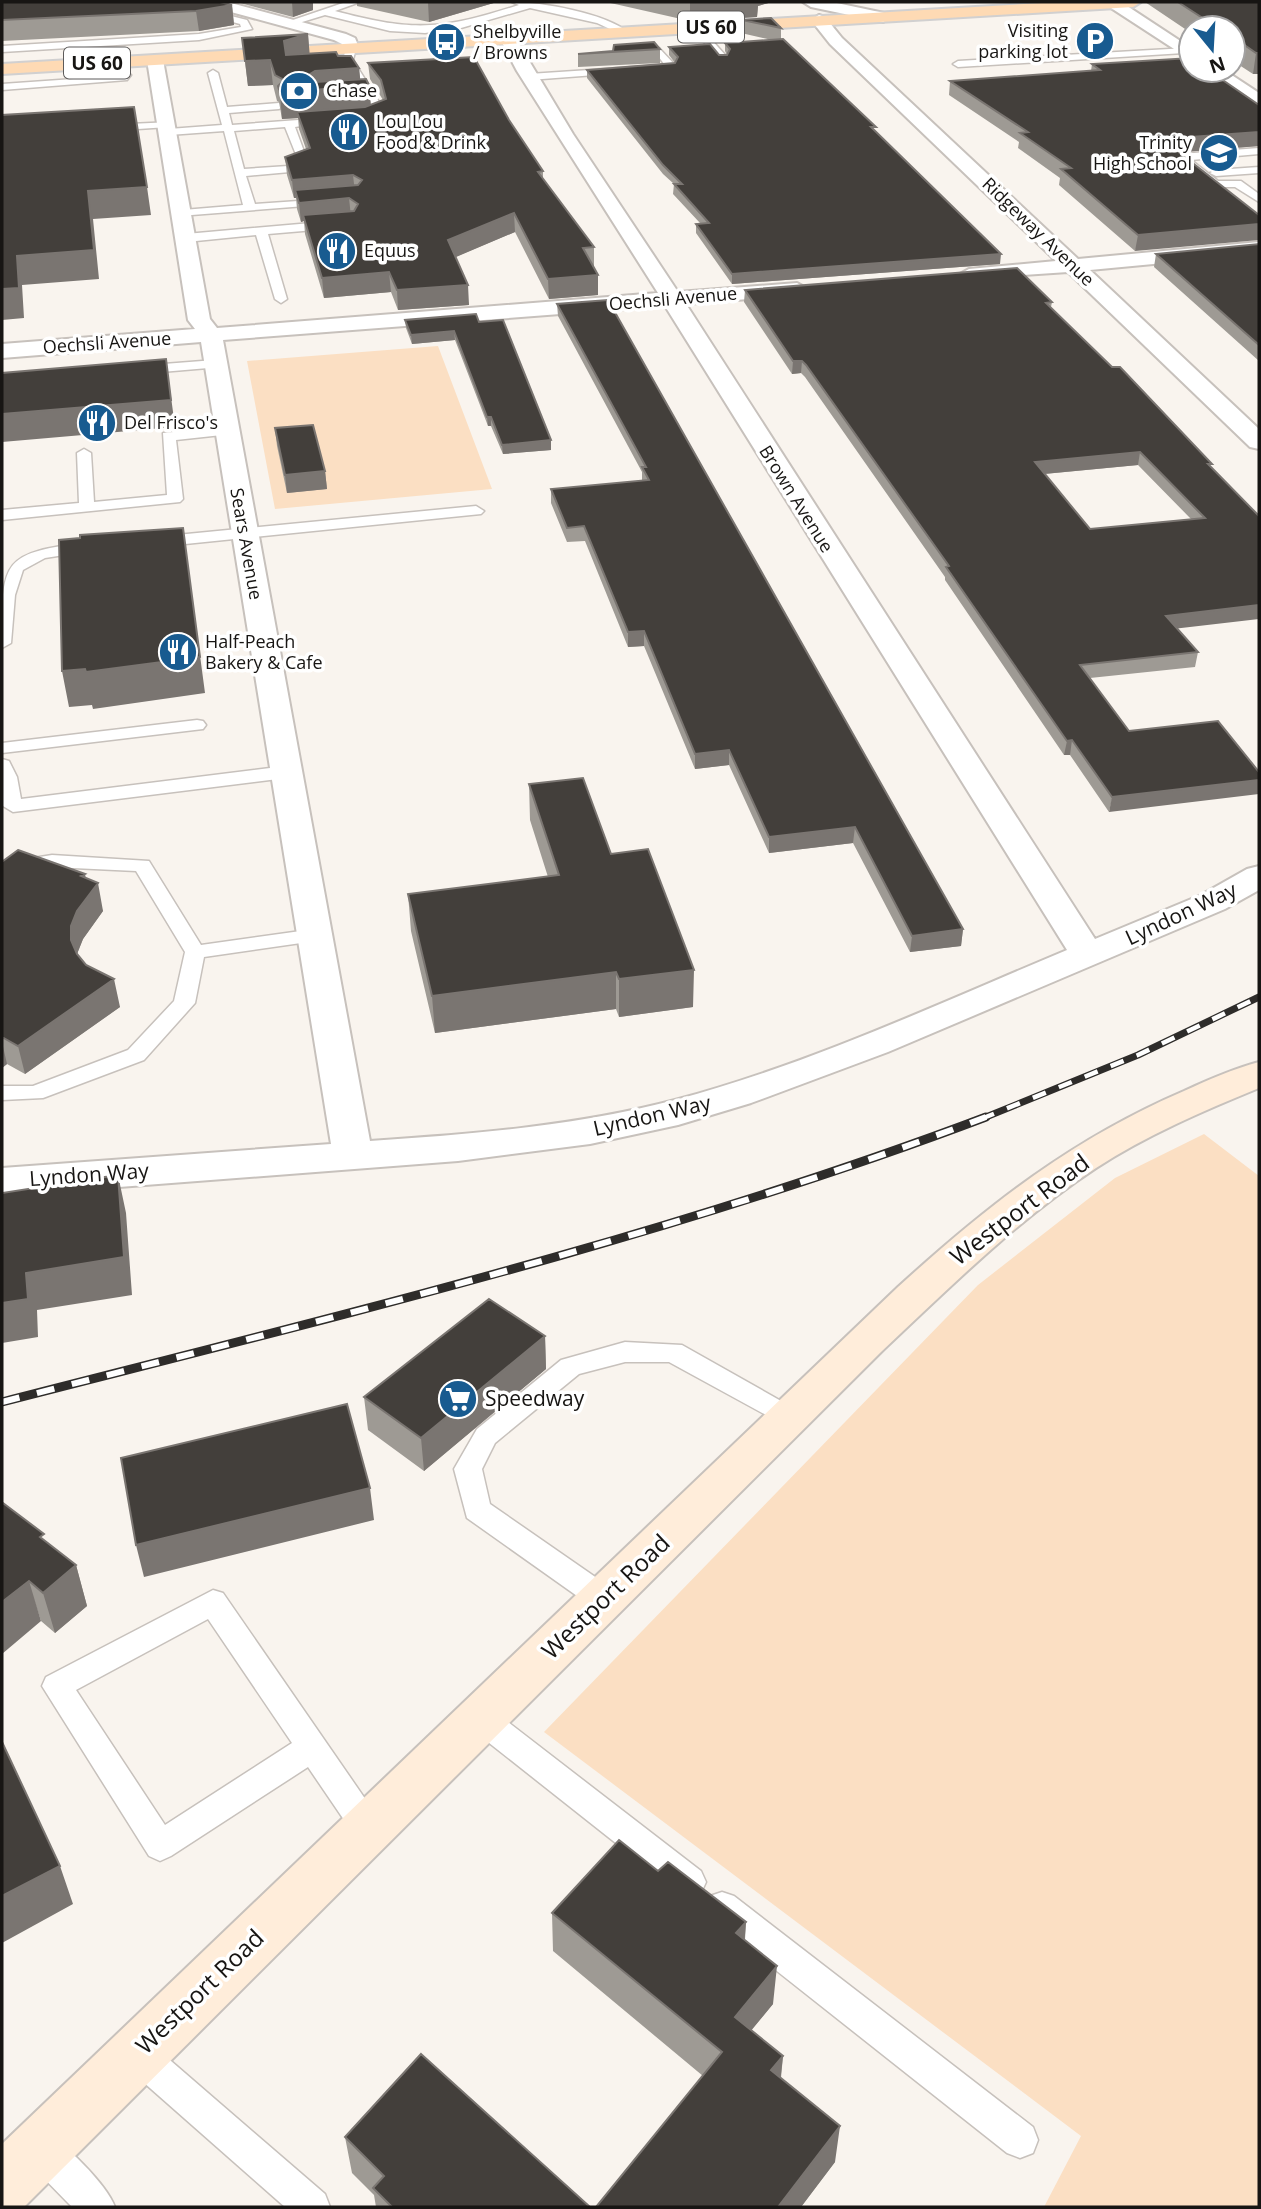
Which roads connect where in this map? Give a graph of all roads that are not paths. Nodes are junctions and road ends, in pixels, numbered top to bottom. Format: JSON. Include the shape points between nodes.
{"nodes":[{"id":1,"x":165,"y":2,"type":"edge"},
{"id":2,"x":210,"y":2,"type":"edge"},
{"id":3,"x":355,"y":2,"type":"edge"},
{"id":4,"x":515,"y":2,"type":"edge"},
{"id":5,"x":1133,"y":2,"type":"edge"},
{"id":6,"x":1086,"y":3,"type":"edge"},
{"id":7,"x":1113,"y":3,"type":"edge"},
{"id":8,"x":529,"y":5,"type":"junction"},
{"id":9,"x":1002,"y":6,"type":"edge"},
{"id":10,"x":815,"y":11,"type":"edge"},
{"id":11,"x":326,"y":12,"type":"junction"},
{"id":12,"x":250,"y":13,"type":"junction"},
{"id":13,"x":230,"y":18,"type":"junction"},
{"id":14,"x":289,"y":23,"type":"junction"},
{"id":15,"x":696,"y":27,"type":"junction"},
{"id":16,"x":623,"y":32,"type":"junction"},
{"id":17,"x":508,"y":39,"type":"junction"},
{"id":18,"x":1177,"y":46,"type":"edge"},
{"id":19,"x":351,"y":48,"type":"junction"},
{"id":20,"x":2,"y":49,"type":"edge"},
{"id":21,"x":659,"y":51,"type":"edge"},
{"id":22,"x":1177,"y":54,"type":"edge"},
{"id":23,"x":724,"y":59,"type":"edge"},
{"id":24,"x":155,"y":60,"type":"junction"},
{"id":25,"x":958,"y":65,"type":"dead end"},
{"id":26,"x":2,"y":69,"type":"edge"},
{"id":27,"x":213,"y":73,"type":"dead end"},
{"id":28,"x":127,"y":77,"type":"dead end"},
{"id":29,"x":529,"y":77,"type":"junction"},
{"id":30,"x":1234,"y":84,"type":"edge"},
{"id":31,"x":2,"y":87,"type":"edge"},
{"id":32,"x":1259,"y":101,"type":"edge"},
{"id":33,"x":279,"y":106,"type":"edge"},
{"id":34,"x":223,"y":110,"type":"junction"},
{"id":35,"x":353,"y":119,"type":"edge"},
{"id":36,"x":340,"y":120,"type":"edge"},
{"id":37,"x":289,"y":124,"type":"junction"},
{"id":38,"x":169,"y":128,"type":"junction"},
{"id":39,"x":228,"y":128,"type":"junction"},
{"id":40,"x":92,"y":129,"type":"edge"},
{"id":41,"x":1259,"y":151,"type":"edge"},
{"id":42,"x":1259,"y":170,"type":"edge"},
{"id":43,"x":239,"y":173,"type":"junction"},
{"id":44,"x":1202,"y":174,"type":"junction"},
{"id":45,"x":1259,"y":182,"type":"edge"},
{"id":46,"x":1237,"y":183,"type":"junction"},
{"id":47,"x":1259,"y":199,"type":"edge"},
{"id":48,"x":342,"y":201,"type":"edge"},
{"id":49,"x":250,"y":208,"type":"junction"},
{"id":50,"x":351,"y":224,"type":"edge"},
{"id":51,"x":185,"y":226,"type":"junction"},
{"id":52,"x":261,"y":231,"type":"junction"},
{"id":53,"x":1259,"y":248,"type":"edge"},
{"id":54,"x":1073,"y":267,"type":"junction"},
{"id":55,"x":945,"y":277,"type":"edge"},
{"id":56,"x":822,"y":287,"type":"edge"},
{"id":57,"x":281,"y":299,"type":"dead end"},
{"id":58,"x":671,"y":299,"type":"junction"},
{"id":59,"x":211,"y":335,"type":"junction"},
{"id":60,"x":2,"y":351,"type":"edge"},
{"id":61,"x":215,"y":364,"type":"junction"},
{"id":62,"x":121,"y":372,"type":"edge"},
{"id":63,"x":226,"y":431,"type":"junction"},
{"id":64,"x":1259,"y":442,"type":"edge"},
{"id":65,"x":85,"y":453,"type":"dead end"},
{"id":66,"x":87,"y":508,"type":"junction"},
{"id":67,"x":476,"y":511,"type":"dead end"},
{"id":68,"x":2,"y":515,"type":"edge"},
{"id":69,"x":244,"y":534,"type":"junction"},
{"id":70,"x":139,"y":543,"type":"edge"},
{"id":71,"x":113,"y":545,"type":"edge"},
{"id":72,"x":2,"y":643,"type":"edge"},
{"id":73,"x":197,"y":725,"type":"dead end"},
{"id":74,"x":2,"y":748,"type":"edge"},
{"id":75,"x":2,"y":765,"type":"edge"},
{"id":76,"x":286,"y":772,"type":"junction"},
{"id":77,"x":2,"y":869,"type":"edge"},
{"id":78,"x":1259,"y":876,"type":"edge"},
{"id":79,"x":314,"y":935,"type":"junction"},
{"id":80,"x":195,"y":952,"type":"junction"},
{"id":81,"x":1088,"y":956,"type":"junction"},
{"id":82,"x":1259,"y":1074,"type":"edge"},
{"id":83,"x":2,"y":1093,"type":"edge"},
{"id":84,"x":353,"y":1155,"type":"junction"},
{"id":85,"x":2,"y":1182,"type":"edge"},
{"id":86,"x":788,"y":1417,"type":"junction"},
{"id":87,"x":604,"y":1599,"type":"junction"},
{"id":88,"x":480,"y":1718,"type":"junction"},
{"id":89,"x":312,"y":1746,"type":"junction"},
{"id":90,"x":368,"y":1829,"type":"junction"},
{"id":91,"x":137,"y":2054,"type":"junction"},
{"id":92,"x":1020,"y":2140,"type":"dead end"},
{"id":93,"x":21,"y":2167,"type":"edge"},
{"id":94,"x":97,"y":2207,"type":"edge"},
{"id":95,"x":312,"y":2207,"type":"edge"}],
"edges":[{"from":1,"to":13,"type":"lane"},
{"from":2,"to":12,"type":"street"},
{"from":3,"to":11,"type":"lane"},
{"from":4,"to":8,"type":"lane"},
{"from":5,"to":7,"type":"main road","number":"US 60"},
{"from":6,"to":7,"type":"main road","number":"US 60"},
{"from":6,"to":9,"type":"main road","number":"US 60"},
{"from":7,"to":18,"type":"street"},
{"from":8,"to":11,"type":"lane","via":[[453,27],[414,30]]},
{"from":8,"to":16,"type":"lane","via":[[600,21]]},
{"from":9,"to":10,"type":"main road","number":"US 60","via":[[883,17]]},
{"from":10,"to":15,"type":"main road","number":"US 60"},
{"from":10,"to":54,"type":"street","name":"Ridgeway Avenue","via":[[836,41]]},
{"from":11,"to":14,"type":"lane"},
{"from":12,"to":13,"type":"lane"},
{"from":12,"to":14,"type":"street"},
{"from":13,"to":20,"type":"lane","via":[[244,22],[247,29],[199,37]]},
{"from":14,"to":19,"type":"street","via":[[340,37],[349,41]]},
{"from":15,"to":16,"type":"main road","number":"US 60"},
{"from":15,"to":23,"type":"lane"},
{"from":16,"to":17,"type":"main road","number":"US 60"},
{"from":17,"to":19,"type":"main road","number":"US 60"},
{"from":17,"to":29,"type":"street","name":"Brown Avenue"},
{"from":19,"to":24,"type":"main road","number":"US 60"},
{"from":19,"to":35,"type":"lane","via":[[348,60],[381,113]]},
{"from":21,"to":29,"type":"lane","via":[[672,67]]},
{"from":22,"to":25,"type":"lane"},
{"from":24,"to":26,"type":"main road","number":"US 60"},
{"from":24,"to":38,"type":"street","name":"Sears Avenue"},
{"from":27,"to":34,"type":"lane"},
{"from":28,"to":31,"type":"lane"},
{"from":29,"to":58,"type":"street","name":"Brown Avenue"},
{"from":30,"to":32,"type":"street"},
{"from":33,"to":34,"type":"lane"},
{"from":34,"to":39,"type":"lane"},
{"from":36,"to":37,"type":"lane"},
{"from":37,"to":39,"type":"lane"},
{"from":37,"to":43,"type":"lane","via":[[305,163],[290,169]]},
{"from":38,"to":39,"type":"lane"},
{"from":38,"to":40,"type":"lane"},
{"from":38,"to":51,"type":"street","name":"Sears Avenue"},
{"from":39,"to":43,"type":"lane"},
{"from":41,"to":44,"type":"lane","via":[[1181,157]]},
{"from":42,"to":44,"type":"lane"},
{"from":43,"to":49,"type":"lane"},
{"from":44,"to":46,"type":"lane","via":[[1215,185]]},
{"from":45,"to":46,"type":"lane"},
{"from":46,"to":47,"type":"lane"},
{"from":48,"to":49,"type":"lane"},
{"from":49,"to":51,"type":"lane"},
{"from":50,"to":52,"type":"lane"},
{"from":51,"to":52,"type":"lane"},
{"from":51,"to":59,"type":"street","name":"Sears Avenue","via":[[199,320]]},
{"from":52,"to":57,"type":"lane"},
{"from":53,"to":54,"type":"street"},
{"from":54,"to":55,"type":"street"},
{"from":54,"to":64,"type":"street","name":"Ridgeway Avenue"},
{"from":56,"to":58,"type":"street","name":"Oechsli Avenue"},
{"from":58,"to":59,"type":"street","name":"Oechsli Avenue"},
{"from":58,"to":81,"type":"street","name":"Brown Avenue"},
{"from":59,"to":60,"type":"street","name":"Oechsli Avenue"},
{"from":59,"to":61,"type":"street","name":"Sears Avenue"},
{"from":61,"to":62,"type":"lane"},
{"from":61,"to":63,"type":"street","name":"Sears Avenue"},
{"from":63,"to":66,"type":"lane","via":[[168,436],[175,499]]},
{"from":63,"to":69,"type":"street","name":"Sears Avenue"},
{"from":65,"to":66,"type":"lane"},
{"from":66,"to":68,"type":"lane"},
{"from":67,"to":69,"type":"lane"},
{"from":69,"to":70,"type":"lane"},
{"from":69,"to":76,"type":"street","name":"Sears Avenue"},
{"from":71,"to":72,"type":"lane","via":[[24,558],[6,583]]},
{"from":73,"to":74,"type":"lane"},
{"from":75,"to":76,"type":"lane","via":[[13,806]]},
{"from":76,"to":79,"type":"street","name":"Sears Avenue"},
{"from":77,"to":80,"type":"lane","via":[[52,862],[142,865]]},
{"from":78,"to":81,"type":"street","name":"Lyndon Way","via":[[1213,902]]},
{"from":79,"to":80,"type":"lane"},
{"from":79,"to":84,"type":"street","name":"Sears Avenue"},
{"from":80,"to":83,"type":"lane","via":[[184,1003],[136,1055],[35,1093]]},
{"from":81,"to":84,"type":"street","name":"Lyndon Way","via":[[875,1044],[678,1112],[590,1131],[458,1148]]},
{"from":82,"to":86,"type":"main road","name":"Westport Road","via":[[1155,1118],[1061,1173],[962,1251]]},
{"from":84,"to":85,"type":"street","name":"Lyndon Way"},
{"from":86,"to":87,"type":"main road","name":"Westport Road"},
{"from":86,"to":87,"type":"lane","via":[[673,1352],[625,1352],[570,1367],[486,1436],[468,1469],[477,1510]]},
{"from":87,"to":88,"type":"main road","name":"Westport Road"},
{"from":88,"to":90,"type":"main road","name":"Westport Road"},
{"from":88,"to":92,"type":"lane"},
{"from":89,"to":89,"type":"lane","via":[[213,1602],[57,1686],[160,1846]]},
{"from":89,"to":90,"type":"lane"},
{"from":90,"to":91,"type":"main road","name":"Westport Road"},
{"from":91,"to":93,"type":"main road","name":"Westport Road"},
{"from":91,"to":95,"type":"lane"},
{"from":93,"to":94,"type":"lane"}]}
